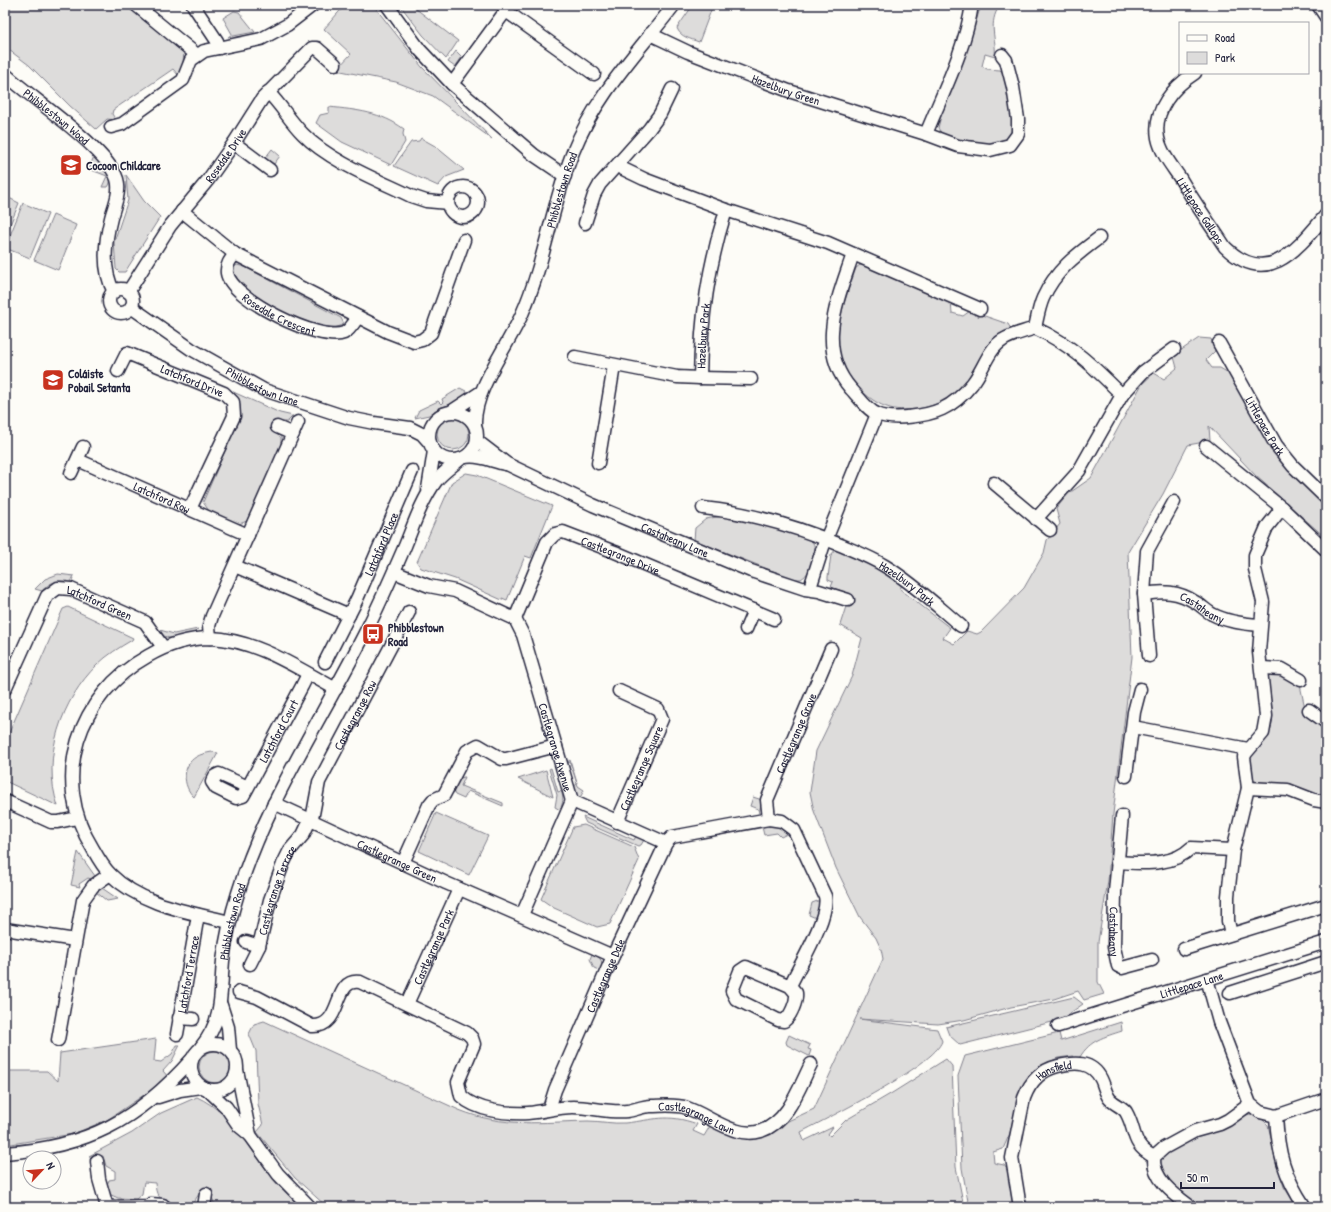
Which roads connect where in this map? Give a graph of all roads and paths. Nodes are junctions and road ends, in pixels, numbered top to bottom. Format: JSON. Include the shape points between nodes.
{"nodes":[{"id":1,"x":136,"y":5,"type":"edge"},
{"id":2,"x":193,"y":5,"type":"edge"},
{"id":3,"x":313,"y":5,"type":"edge"},
{"id":4,"x":387,"y":5,"type":"edge"},
{"id":5,"x":674,"y":5,"type":"edge"},
{"id":6,"x":972,"y":5,"type":"edge"},
{"id":7,"x":1318,"y":5,"type":"edge"},
{"id":8,"x":508,"y":8,"type":"edge"},
{"id":9,"x":1326,"y":17,"type":"edge"},
{"id":10,"x":650,"y":34,"type":"junction"},
{"id":11,"x":219,"y":48,"type":"junction"},
{"id":12,"x":197,"y":54,"type":"junction"},
{"id":13,"x":1002,"y":55,"type":"dead end"},
{"id":14,"x":335,"y":64,"type":"dead end"},
{"id":15,"x":594,"y":74,"type":"dead end"},
{"id":16,"x":1194,"y":74,"type":"edge"},
{"id":17,"x":7,"y":80,"type":"edge"},
{"id":18,"x":452,"y":84,"type":"junction"},
{"id":19,"x":672,"y":89,"type":"dead end"},
{"id":20,"x":268,"y":92,"type":"junction"},
{"id":21,"x":111,"y":128,"type":"dead end"},
{"id":22,"x":926,"y":134,"type":"junction"},
{"id":23,"x":234,"y":143,"type":"junction"},
{"id":24,"x":617,"y":166,"type":"junction"},
{"id":25,"x":270,"y":170,"type":"dead end"},
{"id":26,"x":565,"y":176,"type":"junction"},
{"id":27,"x":448,"y":203,"type":"dead end"},
{"id":28,"x":726,"y":210,"type":"junction"},
{"id":29,"x":182,"y":211,"type":"junction"},
{"id":30,"x":1325,"y":219,"type":"edge"},
{"id":31,"x":585,"y":223,"type":"dead end"},
{"id":32,"x":1100,"y":238,"type":"dead end"},
{"id":33,"x":464,"y":240,"type":"dead end"},
{"id":34,"x":235,"y":254,"type":"junction"},
{"id":35,"x":853,"y":254,"type":"junction"},
{"id":36,"x":114,"y":292,"type":"junction"},
{"id":37,"x":128,"y":292,"type":"junction"},
{"id":38,"x":131,"y":307,"type":"junction"},
{"id":39,"x":980,"y":309,"type":"dead end"},
{"id":40,"x":358,"y":317,"type":"junction"},
{"id":41,"x":1035,"y":328,"type":"junction"},
{"id":42,"x":1219,"y":343,"type":"dead end"},
{"id":43,"x":1174,"y":349,"type":"dead end"},
{"id":44,"x":575,"y":357,"type":"dead end"},
{"id":45,"x":614,"y":366,"type":"junction"},
{"id":46,"x":118,"y":371,"type":"dead end"},
{"id":47,"x":700,"y":378,"type":"junction"},
{"id":48,"x":751,"y":379,"type":"dead end"},
{"id":49,"x":481,"y":392,"type":"junction"},
{"id":50,"x":1122,"y":394,"type":"junction"},
{"id":51,"x":452,"y":411,"type":"junction"},
{"id":52,"x":877,"y":414,"type":"junction"},
{"id":53,"x":439,"y":416,"type":"junction"},
{"id":54,"x":298,"y":422,"type":"dead end"},
{"id":55,"x":474,"y":424,"type":"junction"},
{"id":56,"x":277,"y":427,"type":"dead end"},
{"id":57,"x":410,"y":428,"type":"junction"},
{"id":58,"x":293,"y":434,"type":"junction"},
{"id":59,"x":477,"y":441,"type":"junction"},
{"id":60,"x":1206,"y":446,"type":"dead end"},
{"id":61,"x":83,"y":447,"type":"dead end"},
{"id":62,"x":432,"y":447,"type":"junction"},
{"id":63,"x":463,"y":458,"type":"junction"},
{"id":64,"x":78,"y":460,"type":"junction"},
{"id":65,"x":598,"y":463,"type":"dead end"},
{"id":66,"x":507,"y":464,"type":"junction"},
{"id":67,"x":412,"y":471,"type":"dead end"},
{"id":68,"x":71,"y":473,"type":"dead end"},
{"id":69,"x":994,"y":482,"type":"dead end"},
{"id":70,"x":426,"y":496,"type":"junction"},
{"id":71,"x":1326,"y":498,"type":"edge"},
{"id":72,"x":1174,"y":502,"type":"dead end"},
{"id":73,"x":703,"y":508,"type":"dead end"},
{"id":74,"x":1282,"y":508,"type":"junction"},
{"id":75,"x":190,"y":509,"type":"junction"},
{"id":76,"x":1036,"y":519,"type":"junction"},
{"id":77,"x":1050,"y":530,"type":"dead end"},
{"id":78,"x":248,"y":535,"type":"junction"},
{"id":79,"x":826,"y":539,"type":"junction"},
{"id":80,"x":1326,"y":550,"type":"edge"},
{"id":81,"x":235,"y":566,"type":"junction"},
{"id":82,"x":394,"y":572,"type":"junction"},
{"id":83,"x":810,"y":588,"type":"junction"},
{"id":84,"x":1144,"y":594,"type":"junction"},
{"id":85,"x":848,"y":600,"type":"dead end"},
{"id":86,"x":754,"y":610,"type":"junction"},
{"id":87,"x":409,"y":612,"type":"dead end"},
{"id":88,"x":348,"y":615,"type":"junction"},
{"id":89,"x":515,"y":619,"type":"junction"},
{"id":90,"x":774,"y":619,"type":"dead end"},
{"id":91,"x":1260,"y":625,"type":"junction"},
{"id":92,"x":961,"y":626,"type":"dead end"},
{"id":93,"x":746,"y":629,"type":"dead end"},
{"id":94,"x":210,"y":638,"type":"junction"},
{"id":95,"x":163,"y":647,"type":"junction"},
{"id":96,"x":830,"y":649,"type":"dead end"},
{"id":97,"x":1148,"y":656,"type":"dead end"},
{"id":98,"x":325,"y":662,"type":"dead end"},
{"id":99,"x":1262,"y":668,"type":"junction"},
{"id":100,"x":308,"y":674,"type":"junction"},
{"id":101,"x":1301,"y":680,"type":"dead end"},
{"id":102,"x":6,"y":683,"type":"edge"},
{"id":103,"x":336,"y":689,"type":"junction"},
{"id":104,"x":1140,"y":689,"type":"dead end"},
{"id":105,"x":619,"y":691,"type":"dead end"},
{"id":106,"x":1309,"y":710,"type":"dead end"},
{"id":107,"x":1326,"y":722,"type":"edge"},
{"id":108,"x":1133,"y":727,"type":"junction"},
{"id":109,"x":556,"y":746,"type":"junction"},
{"id":110,"x":1248,"y":749,"type":"junction"},
{"id":111,"x":1126,"y":776,"type":"dead end"},
{"id":112,"x":248,"y":787,"type":"dead end"},
{"id":113,"x":1248,"y":788,"type":"junction"},
{"id":114,"x":5,"y":801,"type":"edge"},
{"id":115,"x":572,"y":801,"type":"junction"},
{"id":116,"x":1326,"y":802,"type":"edge"},
{"id":117,"x":274,"y":803,"type":"junction"},
{"id":118,"x":1122,"y":816,"type":"dead end"},
{"id":119,"x":77,"y":818,"type":"junction"},
{"id":120,"x":769,"y":819,"type":"junction"},
{"id":121,"x":310,"y":820,"type":"junction"},
{"id":122,"x":617,"y":822,"type":"junction"},
{"id":123,"x":666,"y":843,"type":"junction"},
{"id":124,"x":1233,"y":850,"type":"junction"},
{"id":125,"x":1117,"y":862,"type":"junction"},
{"id":126,"x":403,"y":863,"type":"junction"},
{"id":127,"x":110,"y":874,"type":"junction"},
{"id":128,"x":459,"y":889,"type":"junction"},
{"id":129,"x":1326,"y":905,"type":"edge"},
{"id":130,"x":198,"y":914,"type":"junction"},
{"id":131,"x":522,"y":915,"type":"junction"},
{"id":132,"x":230,"y":922,"type":"junction"},
{"id":133,"x":5,"y":929,"type":"edge"},
{"id":134,"x":1231,"y":934,"type":"junction"},
{"id":135,"x":75,"y":940,"type":"junction"},
{"id":136,"x":246,"y":942,"type":"dead end"},
{"id":137,"x":1326,"y":942,"type":"edge"},
{"id":138,"x":259,"y":946,"type":"junction"},
{"id":139,"x":1184,"y":950,"type":"dead end"},
{"id":140,"x":614,"y":956,"type":"junction"},
{"id":141,"x":1152,"y":960,"type":"dead end"},
{"id":142,"x":1326,"y":962,"type":"edge"},
{"id":143,"x":250,"y":964,"type":"dead end"},
{"id":144,"x":1207,"y":979,"type":"junction"},
{"id":145,"x":790,"y":986,"type":"junction"},
{"id":146,"x":239,"y":992,"type":"dead end"},
{"id":147,"x":1230,"y":993,"type":"dead end"},
{"id":148,"x":407,"y":1004,"type":"junction"},
{"id":149,"x":221,"y":1005,"type":"junction"},
{"id":150,"x":179,"y":1018,"type":"junction"},
{"id":151,"x":192,"y":1019,"type":"dead end"},
{"id":152,"x":1058,"y":1026,"type":"dead end"},
{"id":153,"x":177,"y":1034,"type":"dead end"},
{"id":154,"x":58,"y":1040,"type":"dead end"},
{"id":155,"x":202,"y":1047,"type":"junction"},
{"id":156,"x":230,"y":1050,"type":"junction"},
{"id":157,"x":192,"y":1059,"type":"junction"},
{"id":158,"x":810,"y":1064,"type":"dead end"},
{"id":159,"x":237,"y":1070,"type":"junction"},
{"id":160,"x":205,"y":1088,"type":"junction"},
{"id":161,"x":1326,"y":1099,"type":"edge"},
{"id":162,"x":151,"y":1100,"type":"junction"},
{"id":163,"x":1250,"y":1104,"type":"junction"},
{"id":164,"x":549,"y":1109,"type":"junction"},
{"id":165,"x":1276,"y":1116,"type":"junction"},
{"id":166,"x":250,"y":1135,"type":"junction"},
{"id":167,"x":5,"y":1153,"type":"edge"},
{"id":168,"x":1154,"y":1157,"type":"junction"},
{"id":169,"x":97,"y":1161,"type":"dead end"},
{"id":170,"x":206,"y":1194,"type":"dead end"},
{"id":171,"x":155,"y":1200,"type":"dead end"},
{"id":172,"x":107,"y":1207,"type":"edge"},
{"id":173,"x":204,"y":1207,"type":"edge"},
{"id":174,"x":310,"y":1207,"type":"edge"},
{"id":175,"x":1020,"y":1207,"type":"edge"},
{"id":176,"x":1190,"y":1207,"type":"edge"},
{"id":177,"x":1305,"y":1207,"type":"edge"}],
"edges":[{"from":1,"to":12,"type":"street"},
{"from":2,"to":11,"type":"street"},
{"from":3,"to":11,"type":"street","via":[[287,25],[261,39]]},
{"from":4,"to":18,"type":"street","via":[[420,50]]},
{"from":5,"to":10,"type":"street","name":"Phibblestown Road"},
{"from":6,"to":22,"type":"street","via":[[969,25],[961,48]]},
{"from":7,"to":9,"type":"street"},
{"from":8,"to":15,"type":"street"},
{"from":8,"to":18,"type":"street"},
{"from":10,"to":22,"type":"street","name":"Hazelbury Green","via":[[688,52],[789,91]]},
{"from":10,"to":26,"type":"street","name":"Phibblestown Road","via":[[601,99],[578,140]]},
{"from":11,"to":12,"type":"street"},
{"from":12,"to":21,"type":"street","via":[[191,60],[184,80],[122,124]]},
{"from":13,"to":22,"type":"street","name":"Hazelbury Green","via":[[1006,60],[1016,103],[1018,134],[1014,141],[997,150],[981,150],[958,146]]},
{"from":14,"to":20,"type":"street","name":"Rosedale Drive","via":[[317,48],[312,48]]},
{"from":16,"to":30,"type":"street","name":"Littlepace Gallops","via":[[1177,87],[1164,103],[1158,139],[1167,159],[1225,247],[1233,255],[1246,261],[1262,266],[1272,264],[1280,261]]},
{"from":17,"to":36,"type":"street","name":"Phibblestown Wood","via":[[86,141],[116,178],[117,197],[105,250],[109,283]]},
{"from":18,"to":26,"type":"street","via":[[534,155]]},
{"from":19,"to":24,"type":"street","via":[[656,120]]},
{"from":20,"to":23,"type":"street","name":"Rosedale Drive"},
{"from":20,"to":27,"type":"street","via":[[279,102],[302,134],[321,149],[412,196],[426,201]]},
{"from":23,"to":25,"type":"street"},
{"from":23,"to":29,"type":"street","name":"Rosedale Drive"},
{"from":24,"to":28,"type":"street"},
{"from":24,"to":31,"type":"street","via":[[597,189]]},
{"from":26,"to":49,"type":"street","name":"Phibblestown Road","via":[[522,314]]},
{"from":28,"to":35,"type":"street","via":[[828,243]]},
{"from":28,"to":47,"type":"street","name":"Hazelbury Park","via":[[707,284],[702,324]]},
{"from":29,"to":34,"type":"street"},
{"from":29,"to":37,"type":"street","name":"Rosedale Drive"},
{"from":32,"to":41,"type":"street","via":[[1070,259],[1054,278],[1042,299]]},
{"from":33,"to":40,"type":"street","via":[[428,336],[414,342]]},
{"from":34,"to":40,"type":"street"},
{"from":34,"to":40,"type":"street","name":"Rosedale Crescent","via":[[229,262],[227,275],[232,284],[257,305],[302,328],[321,333],[343,333]]},
{"from":35,"to":39,"type":"street","via":[[960,307]]},
{"from":35,"to":52,"type":"street","via":[[832,323],[831,346],[839,371],[848,385]]},
{"from":36,"to":37,"type":"street","via":[[121,289]]},
{"from":36,"to":38,"type":"street","via":[[109,300],[114,310],[121,313]]},
{"from":37,"to":38,"type":"street","via":[[133,301]]},
{"from":38,"to":57,"type":"street","name":"Phibblestown Lane","via":[[197,353],[264,390],[349,418]]},
{"from":41,"to":50,"type":"street","via":[[1078,352]]},
{"from":41,"to":52,"type":"street","via":[[1002,340],[963,395],[942,409],[918,416],[895,418]]},
{"from":42,"to":71,"type":"street","name":"Littlepace Park","via":[[1276,445],[1292,466]]},
{"from":43,"to":50,"type":"street","via":[[1143,372]]},
{"from":44,"to":45,"type":"street","name":"Hazelbury Park"},
{"from":45,"to":47,"type":"street","name":"Hazelbury Park"},
{"from":45,"to":65,"type":"street"},
{"from":46,"to":75,"type":"street","name":"Latchford Drive","via":[[127,353],[224,393],[233,402],[234,416]]},
{"from":47,"to":48,"type":"street"},
{"from":49,"to":51,"type":"street","name":"Phibblestown Road"},
{"from":49,"to":55,"type":"street","name":"Phibblestown Road","via":[[475,409]]},
{"from":50,"to":76,"type":"street","via":[[1079,471]]},
{"from":51,"to":53,"type":"street"},
{"from":51,"to":55,"type":"street","via":[[465,414]]},
{"from":52,"to":79,"type":"street"},
{"from":53,"to":57,"type":"street","name":"Phibblestown Lane"},
{"from":53,"to":62,"type":"street","via":[[430,428]]},
{"from":54,"to":58,"type":"street"},
{"from":55,"to":59,"type":"street","via":[[477,429]]},
{"from":56,"to":58,"type":"street"},
{"from":57,"to":62,"type":"street","name":"Phibblestown Lane","via":[[422,434]]},
{"from":58,"to":78,"type":"street"},
{"from":59,"to":63,"type":"street","via":[[471,453]]},
{"from":59,"to":66,"type":"street","name":"Castaheany Lane"},
{"from":60,"to":74,"type":"street"},
{"from":61,"to":64,"type":"street"},
{"from":62,"to":63,"type":"street","via":[[446,459]]},
{"from":62,"to":70,"type":"street","name":"Phibblestown Road"},
{"from":63,"to":66,"type":"street","name":"Castaheany Lane","via":[[474,455]]},
{"from":63,"to":70,"type":"street","name":"Phibblestown Road","via":[[437,480]]},
{"from":64,"to":68,"type":"street"},
{"from":64,"to":75,"type":"street","name":"Latchford Row"},
{"from":66,"to":83,"type":"street","name":"Castaheany Lane","via":[[587,502],[716,557],[779,581],[805,589]]},
{"from":67,"to":88,"type":"street","name":"Latchford Place"},
{"from":69,"to":76,"type":"street"},
{"from":70,"to":82,"type":"street","name":"Phibblestown Road"},
{"from":72,"to":84,"type":"street","via":[[1147,551]]},
{"from":73,"to":79,"type":"street","name":"Hazelbury Park","via":[[753,515]]},
{"from":74,"to":80,"type":"street"},
{"from":74,"to":91,"type":"street","via":[[1267,527],[1255,555],[1255,569],[1263,602]]},
{"from":75,"to":78,"type":"street","name":"Latchford Row"},
{"from":76,"to":77,"type":"street"},
{"from":78,"to":81,"type":"street"},
{"from":79,"to":83,"type":"street"},
{"from":79,"to":92,"type":"street","name":"Hazelbury Park","via":[[884,565]]},
{"from":81,"to":88,"type":"street"},
{"from":81,"to":94,"type":"street","via":[[212,616]]},
{"from":82,"to":89,"type":"street","via":[[429,586],[456,590]]},
{"from":82,"to":103,"type":"street","name":"Phibblestown Road"},
{"from":83,"to":85,"type":"street","name":"Castaheany Lane"},
{"from":84,"to":91,"type":"street","name":"Castaheany","via":[[1177,593],[1227,621]]},
{"from":84,"to":97,"type":"street"},
{"from":86,"to":89,"type":"street","name":"Castlegrange Drive","via":[[563,532],[555,534],[547,542]]},
{"from":86,"to":90,"type":"street","name":"Castlegrange Drive"},
{"from":86,"to":93,"type":"street"},
{"from":87,"to":121,"type":"street","name":"Castlegrange Row","via":[[319,782]]},
{"from":88,"to":98,"type":"street"},
{"from":89,"to":109,"type":"street","name":"Castlegrange Avenue","via":[[523,635]]},
{"from":91,"to":99,"type":"street","via":[[1259,652]]},
{"from":94,"to":95,"type":"street"},
{"from":94,"to":100,"type":"street","via":[[238,641],[254,646]]},
{"from":95,"to":102,"type":"street","name":"Latchford Green","via":[[145,622],[71,589],[58,588],[47,596]]},
{"from":95,"to":119,"type":"street","via":[[133,664],[116,678],[98,697],[86,715],[74,755],[72,772]]},
{"from":96,"to":120,"type":"street","name":"Castlegrange Grove","via":[[767,800]]},
{"from":99,"to":101,"type":"street","via":[[1282,669]]},
{"from":99,"to":110,"type":"street","via":[[1266,705],[1265,724],[1261,737]]},
{"from":100,"to":103,"type":"street"},
{"from":100,"to":112,"type":"street","name":"Latchford Court"},
{"from":103,"to":117,"type":"street","name":"Phibblestown Road"},
{"from":104,"to":108,"type":"street"},
{"from":105,"to":122,"type":"street","name":"Castlegrange Square","via":[[658,709],[662,719]]},
{"from":106,"to":107,"type":"street"},
{"from":108,"to":110,"type":"street"},
{"from":108,"to":111,"type":"street"},
{"from":109,"to":115,"type":"street","name":"Castlegrange Avenue"},
{"from":109,"to":126,"type":"street","via":[[506,759],[478,745],[467,751],[444,795],[429,805]]},
{"from":110,"to":113,"type":"street","via":[[1244,757]]},
{"from":113,"to":116,"type":"street","via":[[1288,790]]},
{"from":113,"to":124,"type":"street"},
{"from":114,"to":119,"type":"street","via":[[51,822]]},
{"from":115,"to":122,"type":"street","name":"Castlegrange Avenue"},
{"from":115,"to":131,"type":"street"},
{"from":117,"to":121,"type":"street","name":"Castlegrange Green"},
{"from":117,"to":132,"type":"street","name":"Phibblestown Road","via":[[247,866]]},
{"from":118,"to":125,"type":"street","name":"Castaheany"},
{"from":119,"to":127,"type":"street","via":[[91,846]]},
{"from":120,"to":123,"type":"street","via":[[672,837]]},
{"from":120,"to":145,"type":"street","via":[[782,820],[794,830],[826,901],[822,919]]},
{"from":121,"to":126,"type":"street","name":"Castlegrange Green"},
{"from":121,"to":138,"type":"street","name":"Castlegrange Terrace","via":[[290,850],[276,881]]},
{"from":122,"to":123,"type":"street","name":"Castlegrange Avenue"},
{"from":123,"to":140,"type":"street","name":"Castlegrange Dale"},
{"from":124,"to":125,"type":"street","via":[[1191,848],[1184,855],[1170,860],[1147,864]]},
{"from":124,"to":134,"type":"street","via":[[1228,896]]},
{"from":125,"to":141,"type":"street","name":"Castaheany","via":[[1114,947],[1116,963],[1122,968]]},
{"from":126,"to":128,"type":"street","name":"Castlegrange Green"},
{"from":127,"to":130,"type":"street","via":[[146,898]]},
{"from":127,"to":135,"type":"street","via":[[93,886],[86,895]]},
{"from":128,"to":131,"type":"street","name":"Castlegrange Green"},
{"from":128,"to":148,"type":"street","name":"Castlegrange Park"},
{"from":129,"to":134,"type":"street"},
{"from":130,"to":132,"type":"street"},
{"from":130,"to":150,"type":"street","name":"Latchford Terrace"},
{"from":131,"to":140,"type":"street","name":"Castlegrange Green"},
{"from":132,"to":149,"type":"street","name":"Phibblestown Road","via":[[223,961]]},
{"from":133,"to":135,"type":"street"},
{"from":134,"to":139,"type":"street"},
{"from":135,"to":154,"type":"street"},
{"from":136,"to":138,"type":"street"},
{"from":137,"to":144,"type":"street","name":"Littlepace Lane"},
{"from":138,"to":143,"type":"street","name":"Castlegrange Terrace"},
{"from":140,"to":164,"type":"street","name":"Castlegrange Dale"},
{"from":142,"to":147,"type":"street"},
{"from":144,"to":152,"type":"street","name":"Littlepace Lane"},
{"from":144,"to":163,"type":"street","via":[[1219,1022]]},
{"from":145,"to":145,"type":"street","via":[[746,967],[740,971],[732,991],[736,999],[784,1021],[797,999]]},
{"from":146,"to":148,"type":"street","via":[[257,997],[312,1026],[327,1023],[347,984],[356,981]]},
{"from":148,"to":164,"type":"street","via":[[467,1033],[472,1038],[473,1049],[458,1082],[459,1091],[464,1099],[487,1109],[505,1112],[526,1113]]},
{"from":149,"to":155,"type":"street","name":"Phibblestown Road","via":[[210,1037]]},
{"from":149,"to":156,"type":"street","name":"Phibblestown Road","via":[[228,1027]]},
{"from":150,"to":151,"type":"street"},
{"from":150,"to":153,"type":"street","name":"Latchford Terrace"},
{"from":155,"to":156,"type":"street","via":[[216,1044]]},
{"from":155,"to":157,"type":"street"},
{"from":156,"to":159,"type":"street"},
{"from":157,"to":160,"type":"street","via":[[192,1074]]},
{"from":157,"to":162,"type":"street","via":[[175,1079]]},
{"from":158,"to":164,"type":"street","name":"Castlegrange Lawn","via":[[784,1113],[768,1128],[751,1132],[705,1120],[687,1108],[675,1106],[648,1106],[628,1111],[587,1107]]},
{"from":159,"to":160,"type":"street","via":[[230,1084],[224,1088]]},
{"from":159,"to":166,"type":"street"},
{"from":160,"to":162,"type":"street","via":[[180,1090]]},
{"from":160,"to":166,"type":"street","via":[[226,1106],[239,1126]]},
{"from":161,"to":165,"type":"street"},
{"from":162,"to":167,"type":"street","via":[[118,1122],[86,1138],[28,1151]]},
{"from":163,"to":165,"type":"street","via":[[1260,1112]]},
{"from":163,"to":168,"type":"street","via":[[1228,1120],[1195,1131],[1164,1148]]},
{"from":165,"to":177,"type":"street","via":[[1284,1170]]},
{"from":166,"to":174,"type":"street","via":[[278,1174]]},
{"from":168,"to":175,"type":"street","name":"Hansfield","via":[[1139,1145],[1132,1134],[1125,1111],[1111,1100],[1096,1070],[1087,1064],[1077,1063],[1054,1067],[1040,1073],[1028,1088],[1024,1098],[1012,1158]]},
{"from":168,"to":176,"type":"street","via":[[1153,1165],[1161,1180]]},
{"from":169,"to":172,"type":"street","via":[[104,1178]]},
{"from":170,"to":173,"type":"street"},
{"from":171,"to":172,"type":"street","via":[[148,1206]]}]}
